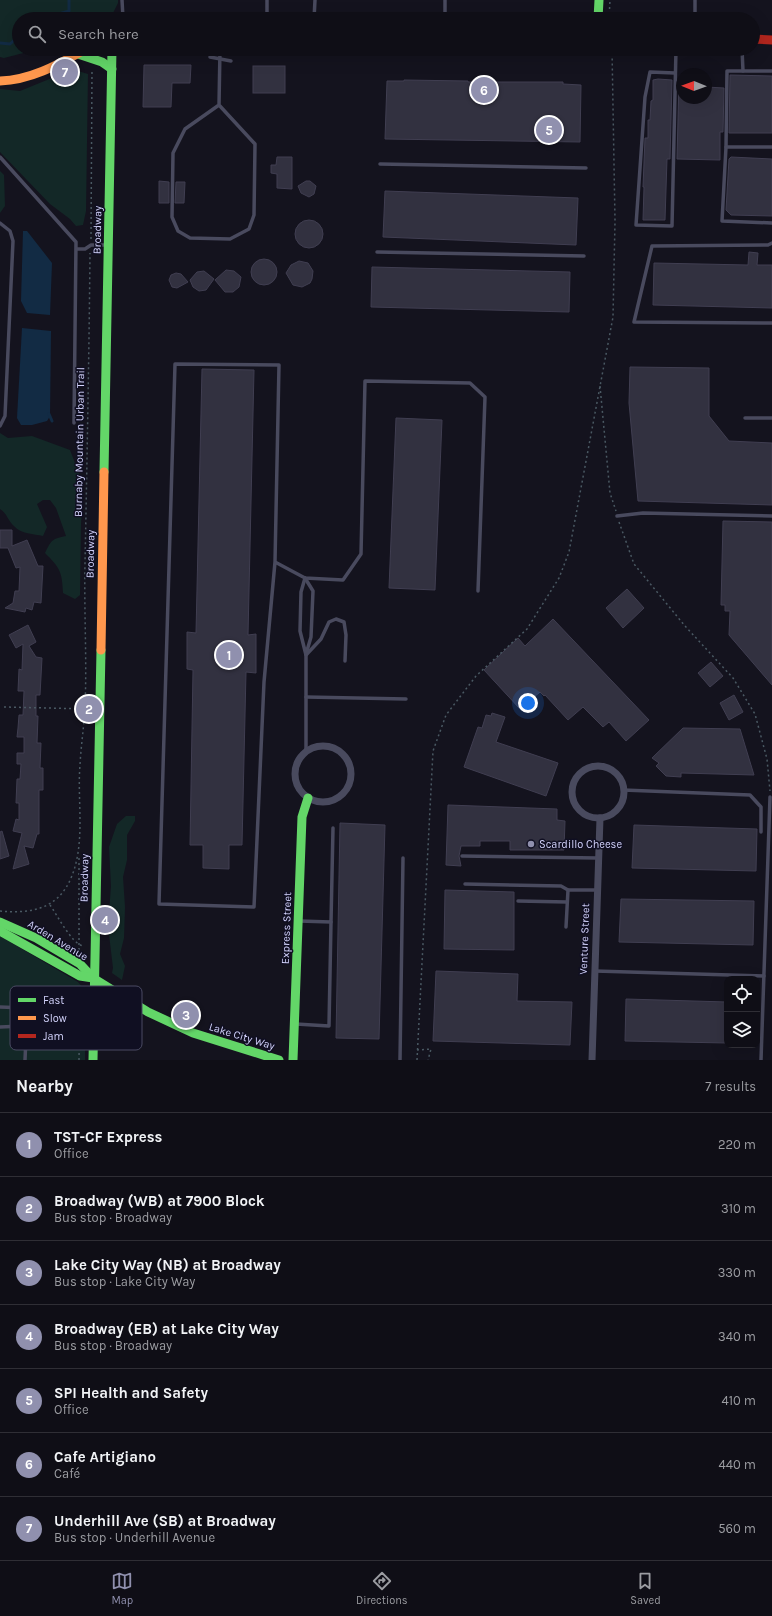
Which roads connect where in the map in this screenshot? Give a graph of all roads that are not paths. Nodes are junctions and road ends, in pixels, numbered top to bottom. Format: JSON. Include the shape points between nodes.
{"nodes":[{"id":1,"x":122,"y":0,"type":"edge"},
{"id":2,"x":267,"y":0,"type":"edge"},
{"id":3,"x":315,"y":0,"type":"edge"},
{"id":4,"x":445,"y":0,"type":"edge"},
{"id":5,"x":599,"y":0,"type":"edge"},
{"id":6,"x":695,"y":0,"type":"edge"},
{"id":7,"x":123,"y":12,"type":"edge"},
{"id":8,"x":267,"y":12,"type":"edge"},
{"id":9,"x":314,"y":12,"type":"edge"},
{"id":10,"x":445,"y":12,"type":"edge"},
{"id":11,"x":598,"y":12,"type":"edge"},
{"id":12,"x":696,"y":12,"type":"edge"},
{"id":13,"x":760,"y":40,"type":"edge"},
{"id":14,"x":772,"y":40,"type":"edge"},
{"id":15,"x":72,"y":56,"type":"edge"},
{"id":16,"x":91,"y":56,"type":"edge"},
{"id":17,"x":112,"y":56,"type":"edge"},
{"id":18,"x":676,"y":56,"type":"edge"},
{"id":19,"x":742,"y":56,"type":"edge"},
{"id":20,"x":210,"y":57,"type":"dead end"},
{"id":21,"x":220,"y":59,"type":"junction"},
{"id":22,"x":231,"y":61,"type":"dead end"},
{"id":23,"x":112,"y":69,"type":"junction"},
{"id":24,"x":743,"y":71,"type":"junction"},
{"id":25,"x":772,"y":71,"type":"edge"},
{"id":26,"x":675,"y":73,"type":"junction"},
{"id":27,"x":0,"y":81,"type":"edge"},
{"id":28,"x":219,"y":105,"type":"junction"},
{"id":29,"x":726,"y":147,"type":"junction"},
{"id":30,"x":772,"y":147,"type":"edge"},
{"id":31,"x":0,"y":157,"type":"edge"},
{"id":32,"x":380,"y":164,"type":"dead end"},
{"id":33,"x":586,"y":168,"type":"dead end"},
{"id":34,"x":0,"y":223,"type":"edge"},
{"id":35,"x":772,"y":223,"type":"edge"},
{"id":36,"x":772,"y":243,"type":"edge"},
{"id":37,"x":108,"y":245,"type":"junction"},
{"id":38,"x":76,"y":249,"type":"junction"},
{"id":39,"x":377,"y":252,"type":"dead end"},
{"id":40,"x":584,"y":256,"type":"dead end"},
{"id":41,"x":772,"y":324,"type":"edge"},
{"id":42,"x":745,"y":418,"type":"dead end"},
{"id":43,"x":772,"y":418,"type":"edge"},
{"id":44,"x":74,"y":423,"type":"dead end"},
{"id":45,"x":0,"y":426,"type":"edge"},
{"id":46,"x":617,"y":516,"type":"road end"},
{"id":47,"x":772,"y":516,"type":"edge"},
{"id":48,"x":275,"y":562,"type":"junction"},
{"id":49,"x":305,"y":578,"type":"junction"},
{"id":50,"x":478,"y":592,"type":"dead end"},
{"id":51,"x":306,"y":655,"type":"junction"},
{"id":52,"x":345,"y":661,"type":"dead end"},
{"id":53,"x":306,"y":697,"type":"junction"},
{"id":54,"x":406,"y":699,"type":"dead end"},
{"id":55,"x":306,"y":751,"type":"junction"},
{"id":56,"x":623,"y":790,"type":"junction"},
{"id":57,"x":770,"y":797,"type":"road end"},
{"id":58,"x":308,"y":798,"type":"junction"},
{"id":59,"x":600,"y":818,"type":"junction"},
{"id":60,"x":333,"y":828,"type":"dead end"},
{"id":61,"x":761,"y":832,"type":"dead end"},
{"id":62,"x":462,"y":856,"type":"dead end"},
{"id":63,"x":403,"y":858,"type":"dead end"},
{"id":64,"x":598,"y":858,"type":"junction"},
{"id":65,"x":465,"y":884,"type":"dead end"},
{"id":66,"x":568,"y":890,"type":"junction"},
{"id":67,"x":597,"y":890,"type":"junction"},
{"id":68,"x":518,"y":901,"type":"dead end"},
{"id":69,"x":567,"y":902,"type":"junction"},
{"id":70,"x":298,"y":921,"type":"junction"},
{"id":71,"x":0,"y":922,"type":"edge"},
{"id":72,"x":331,"y":922,"type":"junction"},
{"id":73,"x":566,"y":927,"type":"dead end"},
{"id":74,"x":0,"y":931,"type":"edge"},
{"id":75,"x":594,"y":971,"type":"junction"},
{"id":76,"x":764,"y":976,"type":"junction"},
{"id":77,"x":93,"y":978,"type":"junction"},
{"id":78,"x":93,"y":986,"type":"edge"},
{"id":79,"x":106,"y":986,"type":"edge"},
{"id":80,"x":0,"y":1007,"type":"edge"},
{"id":81,"x":10,"y":1007,"type":"edge"},
{"id":82,"x":142,"y":1008,"type":"edge"},
{"id":83,"x":295,"y":1024,"type":"junction"},
{"id":84,"x":0,"y":1027,"type":"edge"},
{"id":85,"x":10,"y":1027,"type":"edge"},
{"id":86,"x":25,"y":1050,"type":"edge"},
{"id":87,"x":25,"y":1060,"type":"edge"},
{"id":88,"x":279,"y":1060,"type":"edge"},
{"id":89,"x":294,"y":1060,"type":"edge"},
{"id":90,"x":400,"y":1060,"type":"edge"},
{"id":91,"x":592,"y":1060,"type":"edge"},
{"id":92,"x":761,"y":1060,"type":"edge"}],
"edges":[{"from":1,"to":7,"type":"lane"},
{"from":2,"to":8,"type":"lane"},
{"from":3,"to":9,"type":"lane"},
{"from":4,"to":10,"type":"lane"},
{"from":5,"to":11,"type":"street"},
{"from":6,"to":12,"type":"lane"},
{"from":13,"to":14,"type":"street"},
{"from":15,"to":27,"type":"street","via":[[23,77]]},
{"from":16,"to":23,"type":"street"},
{"from":17,"to":23,"type":"street","name":"Broadway"},
{"from":18,"to":26,"type":"lane"},
{"from":19,"to":24,"type":"lane"},
{"from":20,"to":21,"type":"lane"},
{"from":21,"to":22,"type":"lane"},
{"from":21,"to":28,"type":"lane"},
{"from":23,"to":37,"type":"street","name":"Broadway"},
{"from":24,"to":25,"type":"lane"},
{"from":24,"to":29,"type":"lane","via":[[727,71]]},
{"from":26,"to":26,"type":"lane","via":[[672,226],[636,225],[645,97],[650,72]]},
{"from":28,"to":28,"type":"lane","via":[[255,144],[254,215],[249,229],[230,239],[190,238],[178,232],[172,217],[173,153],[185,128]]},
{"from":29,"to":30,"type":"lane"},
{"from":29,"to":35,"type":"lane","via":[[722,222]]},
{"from":31,"to":38,"type":"lane","via":[[76,242]]},
{"from":32,"to":33,"type":"lane"},
{"from":34,"to":45,"type":"lane","via":[[10,231],[13,241],[5,416]]},
{"from":36,"to":41,"type":"lane","via":[[652,246],[634,322]]},
{"from":37,"to":38,"type":"lane","via":[[90,245],[84,249]]},
{"from":37,"to":77,"type":"street","name":"Broadway"},
{"from":38,"to":44,"type":"lane"},
{"from":39,"to":40,"type":"lane"},
{"from":42,"to":43,"type":"lane"},
{"from":46,"to":47,"type":"lane","via":[[643,513]]},
{"from":48,"to":48,"type":"lane","via":[[280,365],[175,364],[159,904],[254,907],[264,682]]},
{"from":48,"to":49,"type":"lane"},
{"from":49,"to":50,"type":"lane","via":[[343,580],[361,554],[365,381],[470,383],[485,397]]},
{"from":49,"to":51,"type":"lane","via":[[301,592],[300,631]]},
{"from":49,"to":51,"type":"lane","via":[[313,591],[311,637]]},
{"from":51,"to":52,"type":"lane","via":[[321,639],[328,622],[336,619],[344,622]]},
{"from":51,"to":53,"type":"lane"},
{"from":53,"to":54,"type":"lane"},
{"from":53,"to":55,"type":"lane"},
{"from":55,"to":58,"type":"street","via":[[296,766],[295,775],[296,784]]},
{"from":55,"to":58,"type":"street","via":[[314,747],[332,748],[340,752],[350,768],[348,786],[335,799],[326,802]]},
{"from":56,"to":59,"type":"street","via":[[620,805],[615,812]]},
{"from":56,"to":59,"type":"street","via":[[616,774],[605,768],[592,767],[578,776],[573,783],[572,792],[577,808],[588,816]]},
{"from":56,"to":61,"type":"lane","via":[[750,795],[760,807]]},
{"from":57,"to":76,"type":"lane"},
{"from":58,"to":70,"type":"street","name":"Express Street","via":[[302,818]]},
{"from":59,"to":64,"type":"street","name":"Venture Street"},
{"from":60,"to":72,"type":"lane"},
{"from":62,"to":64,"type":"lane"},
{"from":63,"to":90,"type":"lane"},
{"from":64,"to":67,"type":"street","name":"Venture Street"},
{"from":65,"to":66,"type":"lane","via":[[561,886]]},
{"from":66,"to":67,"type":"lane"},
{"from":66,"to":69,"type":"lane"},
{"from":67,"to":75,"type":"street","name":"Venture Street"},
{"from":68,"to":69,"type":"lane"},
{"from":69,"to":73,"type":"lane"},
{"from":70,"to":72,"type":"lane"},
{"from":70,"to":83,"type":"street","name":"Express Street"},
{"from":71,"to":77,"type":"street","name":"Arden Avenue","via":[[42,941],[80,964]]},
{"from":72,"to":83,"type":"lane","via":[[328,1026]]},
{"from":74,"to":77,"type":"street","name":"Arden Avenue","via":[[80,976]]},
{"from":75,"to":76,"type":"lane"},
{"from":75,"to":91,"type":"street","name":"Venture Street"},
{"from":76,"to":92,"type":"lane"},
{"from":77,"to":78,"type":"street","name":"Broadway"},
{"from":77,"to":79,"type":"street","name":"Lake City Way"},
{"from":80,"to":81,"type":"lane"},
{"from":82,"to":88,"type":"street","name":"Lake City Way","via":[[193,1033]]},
{"from":83,"to":89,"type":"street","name":"Express Street"},
{"from":84,"to":85,"type":"lane"},
{"from":86,"to":87,"type":"lane"}]}
